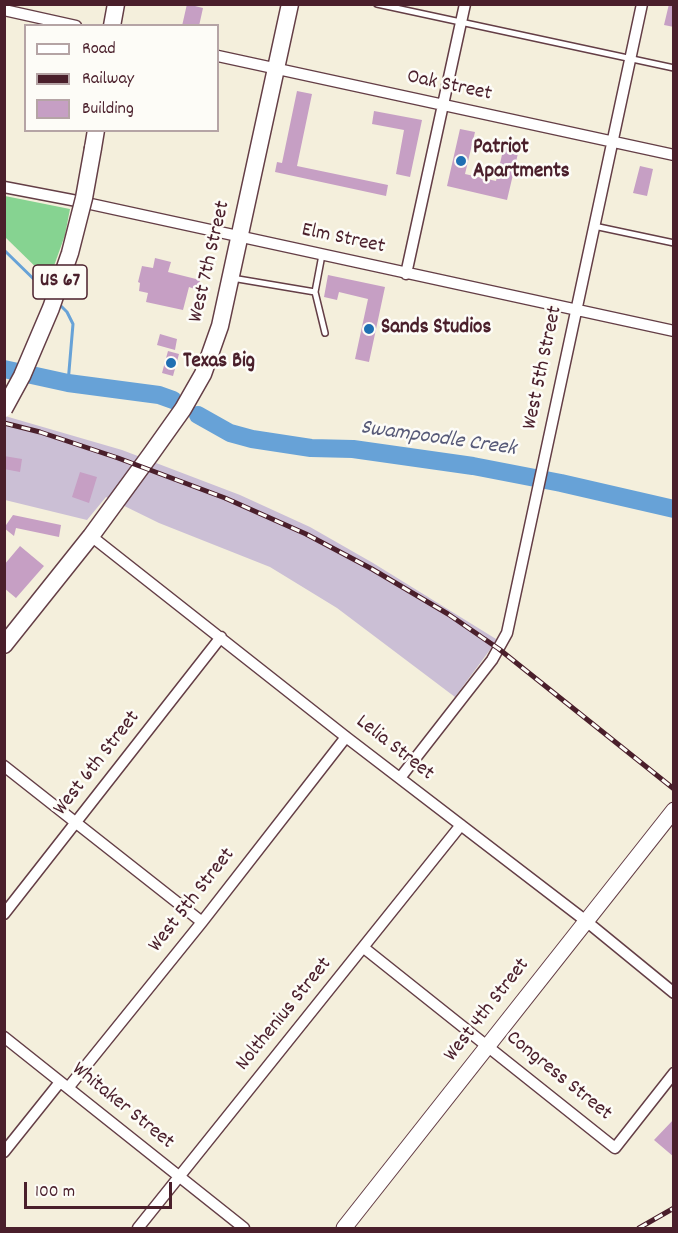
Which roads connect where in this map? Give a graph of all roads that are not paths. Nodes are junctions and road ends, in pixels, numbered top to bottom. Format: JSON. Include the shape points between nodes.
{"nodes":[{"id":1,"x":116,"y":4,"type":"edge"},
{"id":2,"x":290,"y":4,"type":"edge"},
{"id":3,"x":377,"y":4,"type":"edge"},
{"id":4,"x":465,"y":4,"type":"edge"},
{"id":5,"x":642,"y":4,"type":"edge"},
{"id":6,"x":4,"y":10,"type":"edge"},
{"id":7,"x":461,"y":23,"type":"junction"},
{"id":8,"x":67,"y":24,"type":"edge"},
{"id":9,"x":112,"y":24,"type":"edge"},
{"id":10,"x":219,"y":56,"type":"edge"},
{"id":11,"x":630,"y":59,"type":"junction"},
{"id":12,"x":276,"y":68,"type":"junction"},
{"id":13,"x":674,"y":68,"type":"edge"},
{"id":14,"x":444,"y":106,"type":"junction"},
{"id":15,"x":96,"y":132,"type":"edge"},
{"id":16,"x":612,"y":141,"type":"junction"},
{"id":17,"x":674,"y":155,"type":"edge"},
{"id":18,"x":4,"y":187,"type":"edge"},
{"id":19,"x":594,"y":226,"type":"junction"},
{"id":20,"x":240,"y":238,"type":"junction"},
{"id":21,"x":674,"y":243,"type":"edge"},
{"id":22,"x":322,"y":255,"type":"junction"},
{"id":23,"x":406,"y":274,"type":"junction"},
{"id":24,"x":231,"y":278,"type":"junction"},
{"id":25,"x":315,"y":292,"type":"junction"},
{"id":26,"x":576,"y":310,"type":"junction"},
{"id":27,"x":674,"y":331,"type":"edge"},
{"id":28,"x":325,"y":333,"type":"dead end"},
{"id":29,"x":4,"y":409,"type":"edge"},
{"id":30,"x":91,"y":536,"type":"junction"},
{"id":31,"x":221,"y":637,"type":"junction"},
{"id":32,"x":4,"y":645,"type":"edge"},
{"id":33,"x":346,"y":737,"type":"junction"},
{"id":34,"x":4,"y":766,"type":"edge"},
{"id":35,"x":400,"y":778,"type":"junction"},
{"id":36,"x":674,"y":804,"type":"edge"},
{"id":37,"x":670,"y":815,"type":"edge"},
{"id":38,"x":76,"y":823,"type":"junction"},
{"id":39,"x":461,"y":825,"type":"junction"},
{"id":40,"x":4,"y":914,"type":"edge"},
{"id":41,"x":586,"y":921,"type":"junction"},
{"id":42,"x":202,"y":922,"type":"junction"},
{"id":43,"x":364,"y":948,"type":"junction"},
{"id":44,"x":674,"y":993,"type":"edge"},
{"id":45,"x":4,"y":1038,"type":"edge"},
{"id":46,"x":487,"y":1045,"type":"junction"},
{"id":47,"x":674,"y":1073,"type":"edge"},
{"id":48,"x":64,"y":1085,"type":"junction"},
{"id":49,"x":4,"y":1152,"type":"edge"},
{"id":50,"x":180,"y":1177,"type":"junction"},
{"id":51,"x":138,"y":1228,"type":"edge"},
{"id":52,"x":244,"y":1228,"type":"edge"},
{"id":53,"x":344,"y":1228,"type":"edge"}],
"edges":[{"from":1,"to":9,"type":"main road"},
{"from":2,"to":12,"type":"main road","name":"West 7th Street"},
{"from":3,"to":7,"type":"lane"},
{"from":4,"to":7,"type":"street"},
{"from":5,"to":11,"type":"street","name":"West 5th Street"},
{"from":6,"to":8,"type":"street"},
{"from":7,"to":11,"type":"lane"},
{"from":7,"to":14,"type":"street"},
{"from":10,"to":12,"type":"street","name":"Oak Street"},
{"from":11,"to":13,"type":"lane"},
{"from":11,"to":16,"type":"street","name":"West 5th Street"},
{"from":12,"to":14,"type":"street","name":"Oak Street"},
{"from":12,"to":20,"type":"main road","name":"West 7th Street"},
{"from":14,"to":16,"type":"street","name":"Oak Street"},
{"from":14,"to":23,"type":"street"},
{"from":15,"to":29,"type":"main road","number":"US 67","bridge":true,"via":[[81,209],[55,297]]},
{"from":16,"to":17,"type":"street","name":"Oak Street"},
{"from":16,"to":19,"type":"street","name":"West 5th Street"},
{"from":18,"to":20,"type":"street","name":"Elm Street"},
{"from":19,"to":21,"type":"lane"},
{"from":19,"to":26,"type":"street","name":"West 5th Street"},
{"from":20,"to":22,"type":"street","name":"Elm Street"},
{"from":20,"to":24,"type":"main road","name":"West 7th Street"},
{"from":22,"to":23,"type":"street","name":"Elm Street"},
{"from":22,"to":25,"type":"lane"},
{"from":23,"to":26,"type":"street","name":"Elm Street"},
{"from":24,"to":25,"type":"lane"},
{"from":24,"to":30,"type":"main road","name":"West 7th Street","via":[[220,326],[195,390]]},
{"from":25,"to":28,"type":"lane"},
{"from":26,"to":27,"type":"street","name":"Elm Street"},
{"from":26,"to":35,"type":"street","name":"West 5th Street","via":[[507,633],[499,650]]},
{"from":30,"to":31,"type":"street","name":"Lelia Street"},
{"from":30,"to":32,"type":"main road","name":"West 7th Street"},
{"from":31,"to":33,"type":"street","name":"Lelia Street"},
{"from":31,"to":38,"type":"street","name":"West 6th Street"},
{"from":33,"to":35,"type":"street","name":"Lelia Street"},
{"from":33,"to":42,"type":"street","name":"West 5th Street"},
{"from":34,"to":38,"type":"street"},
{"from":35,"to":39,"type":"street","name":"Lelia Street"},
{"from":36,"to":37,"type":"main road","name":"West 4th Street"},
{"from":37,"to":41,"type":"main road","name":"West 4th Street"},
{"from":38,"to":40,"type":"street","name":"West 6th Street"},
{"from":38,"to":42,"type":"street"},
{"from":39,"to":41,"type":"street","name":"Lelia Street"},
{"from":39,"to":43,"type":"street","name":"Nolthenius Street"},
{"from":41,"to":44,"type":"street","name":"Lelia Street"},
{"from":41,"to":46,"type":"main road","name":"West 4th Street"},
{"from":42,"to":48,"type":"street","name":"West 5th Street"},
{"from":43,"to":46,"type":"street","name":"Congress Street"},
{"from":43,"to":50,"type":"street","name":"Nolthenius Street"},
{"from":45,"to":48,"type":"street","name":"Whitaker Street"},
{"from":46,"to":47,"type":"street","name":"Congress Street","via":[[615,1148]]},
{"from":46,"to":53,"type":"main road","name":"West 4th Street"},
{"from":48,"to":49,"type":"street","name":"West 5th Street"},
{"from":48,"to":50,"type":"street","name":"Whitaker Street"},
{"from":50,"to":51,"type":"street","name":"Nolthenius Street"},
{"from":50,"to":52,"type":"street","name":"Whitaker Street"}]}
